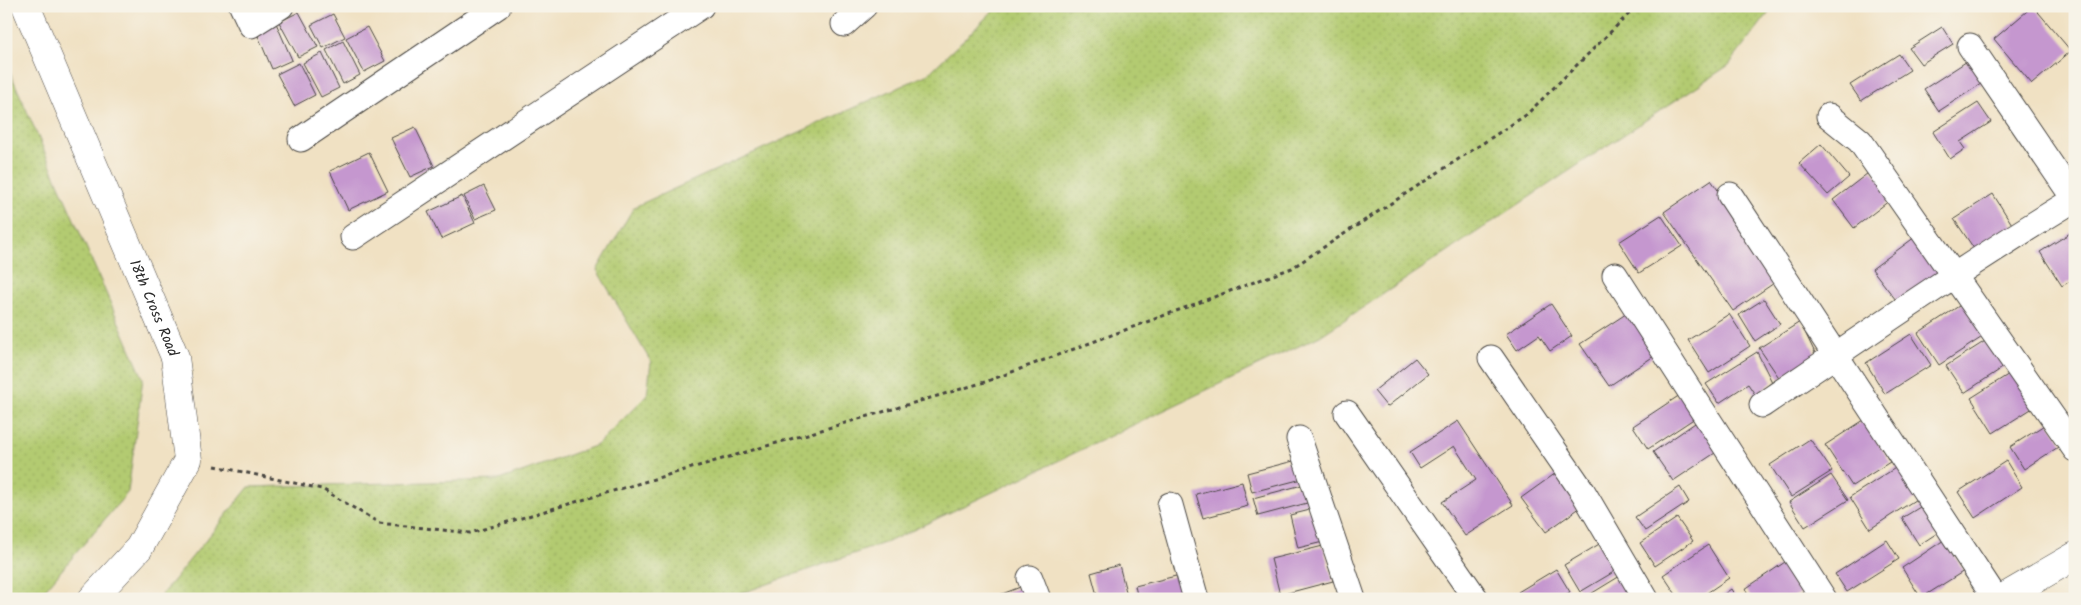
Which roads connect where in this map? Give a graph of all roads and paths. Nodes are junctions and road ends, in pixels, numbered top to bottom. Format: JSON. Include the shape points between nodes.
{"nodes":[{"id":1,"x":26,"y":6,"type":"edge"},
{"id":2,"x":242,"y":6,"type":"edge"},
{"id":3,"x":281,"y":6,"type":"edge"},
{"id":4,"x":498,"y":6,"type":"edge"},
{"id":5,"x":701,"y":6,"type":"edge"},
{"id":6,"x":864,"y":6,"type":"edge"},
{"id":7,"x":1637,"y":6,"type":"edge"},
{"id":8,"x":844,"y":24,"type":"dead end"},
{"id":9,"x":1970,"y":46,"type":"dead end"},
{"id":10,"x":1829,"y":116,"type":"dead end"},
{"id":11,"x":301,"y":139,"type":"dead end"},
{"id":12,"x":1730,"y":195,"type":"dead end"},
{"id":13,"x":2075,"y":200,"type":"edge"},
{"id":14,"x":353,"y":237,"type":"dead end"},
{"id":15,"x":1615,"y":275,"type":"dead end"},
{"id":16,"x":1953,"y":275,"type":"junction"},
{"id":17,"x":1834,"y":356,"type":"junction"},
{"id":18,"x":1491,"y":358,"type":"dead end"},
{"id":19,"x":1762,"y":405,"type":"dead end"},
{"id":20,"x":1347,"y":412,"type":"dead end"},
{"id":21,"x":1300,"y":439,"type":"dead end"},
{"id":22,"x":2075,"y":449,"type":"edge"},
{"id":23,"x":188,"y":460,"type":"junction"},
{"id":24,"x":1170,"y":505,"type":"dead end"},
{"id":25,"x":2075,"y":556,"type":"edge"},
{"id":26,"x":92,"y":599,"type":"edge"},
{"id":27,"x":1196,"y":599,"type":"edge"},
{"id":28,"x":1353,"y":599,"type":"edge"},
{"id":29,"x":1476,"y":599,"type":"edge"},
{"id":30,"x":1646,"y":599,"type":"edge"},
{"id":31,"x":1824,"y":599,"type":"edge"},
{"id":32,"x":1996,"y":599,"type":"edge"},
{"id":33,"x":2001,"y":599,"type":"edge"}],
"edges":[{"from":1,"to":23,"type":"street","name":"18th Cross Road","via":[[175,357]]},
{"from":2,"to":3,"type":"street","via":[[251,25]]},
{"from":4,"to":11,"type":"street"},
{"from":5,"to":14,"type":"street"},
{"from":6,"to":8,"type":"street"},
{"from":7,"to":23,"type":"path","via":[[1526,115],[1292,268],[985,382],[470,533],[379,523],[322,489]]},
{"from":9,"to":13,"type":"street"},
{"from":10,"to":16,"type":"street","via":[[1860,140]]},
{"from":12,"to":17,"type":"street"},
{"from":13,"to":16,"type":"street"},
{"from":15,"to":31,"type":"street"},
{"from":16,"to":17,"type":"street"},
{"from":16,"to":22,"type":"street"},
{"from":17,"to":19,"type":"street"},
{"from":17,"to":32,"type":"street"},
{"from":18,"to":30,"type":"street","via":[[1583,492]]},
{"from":20,"to":29,"type":"street"},
{"from":21,"to":28,"type":"street"},
{"from":23,"to":26,"type":"street","via":[[139,548]]},
{"from":24,"to":27,"type":"street"},
{"from":25,"to":33,"type":"street"}]}
